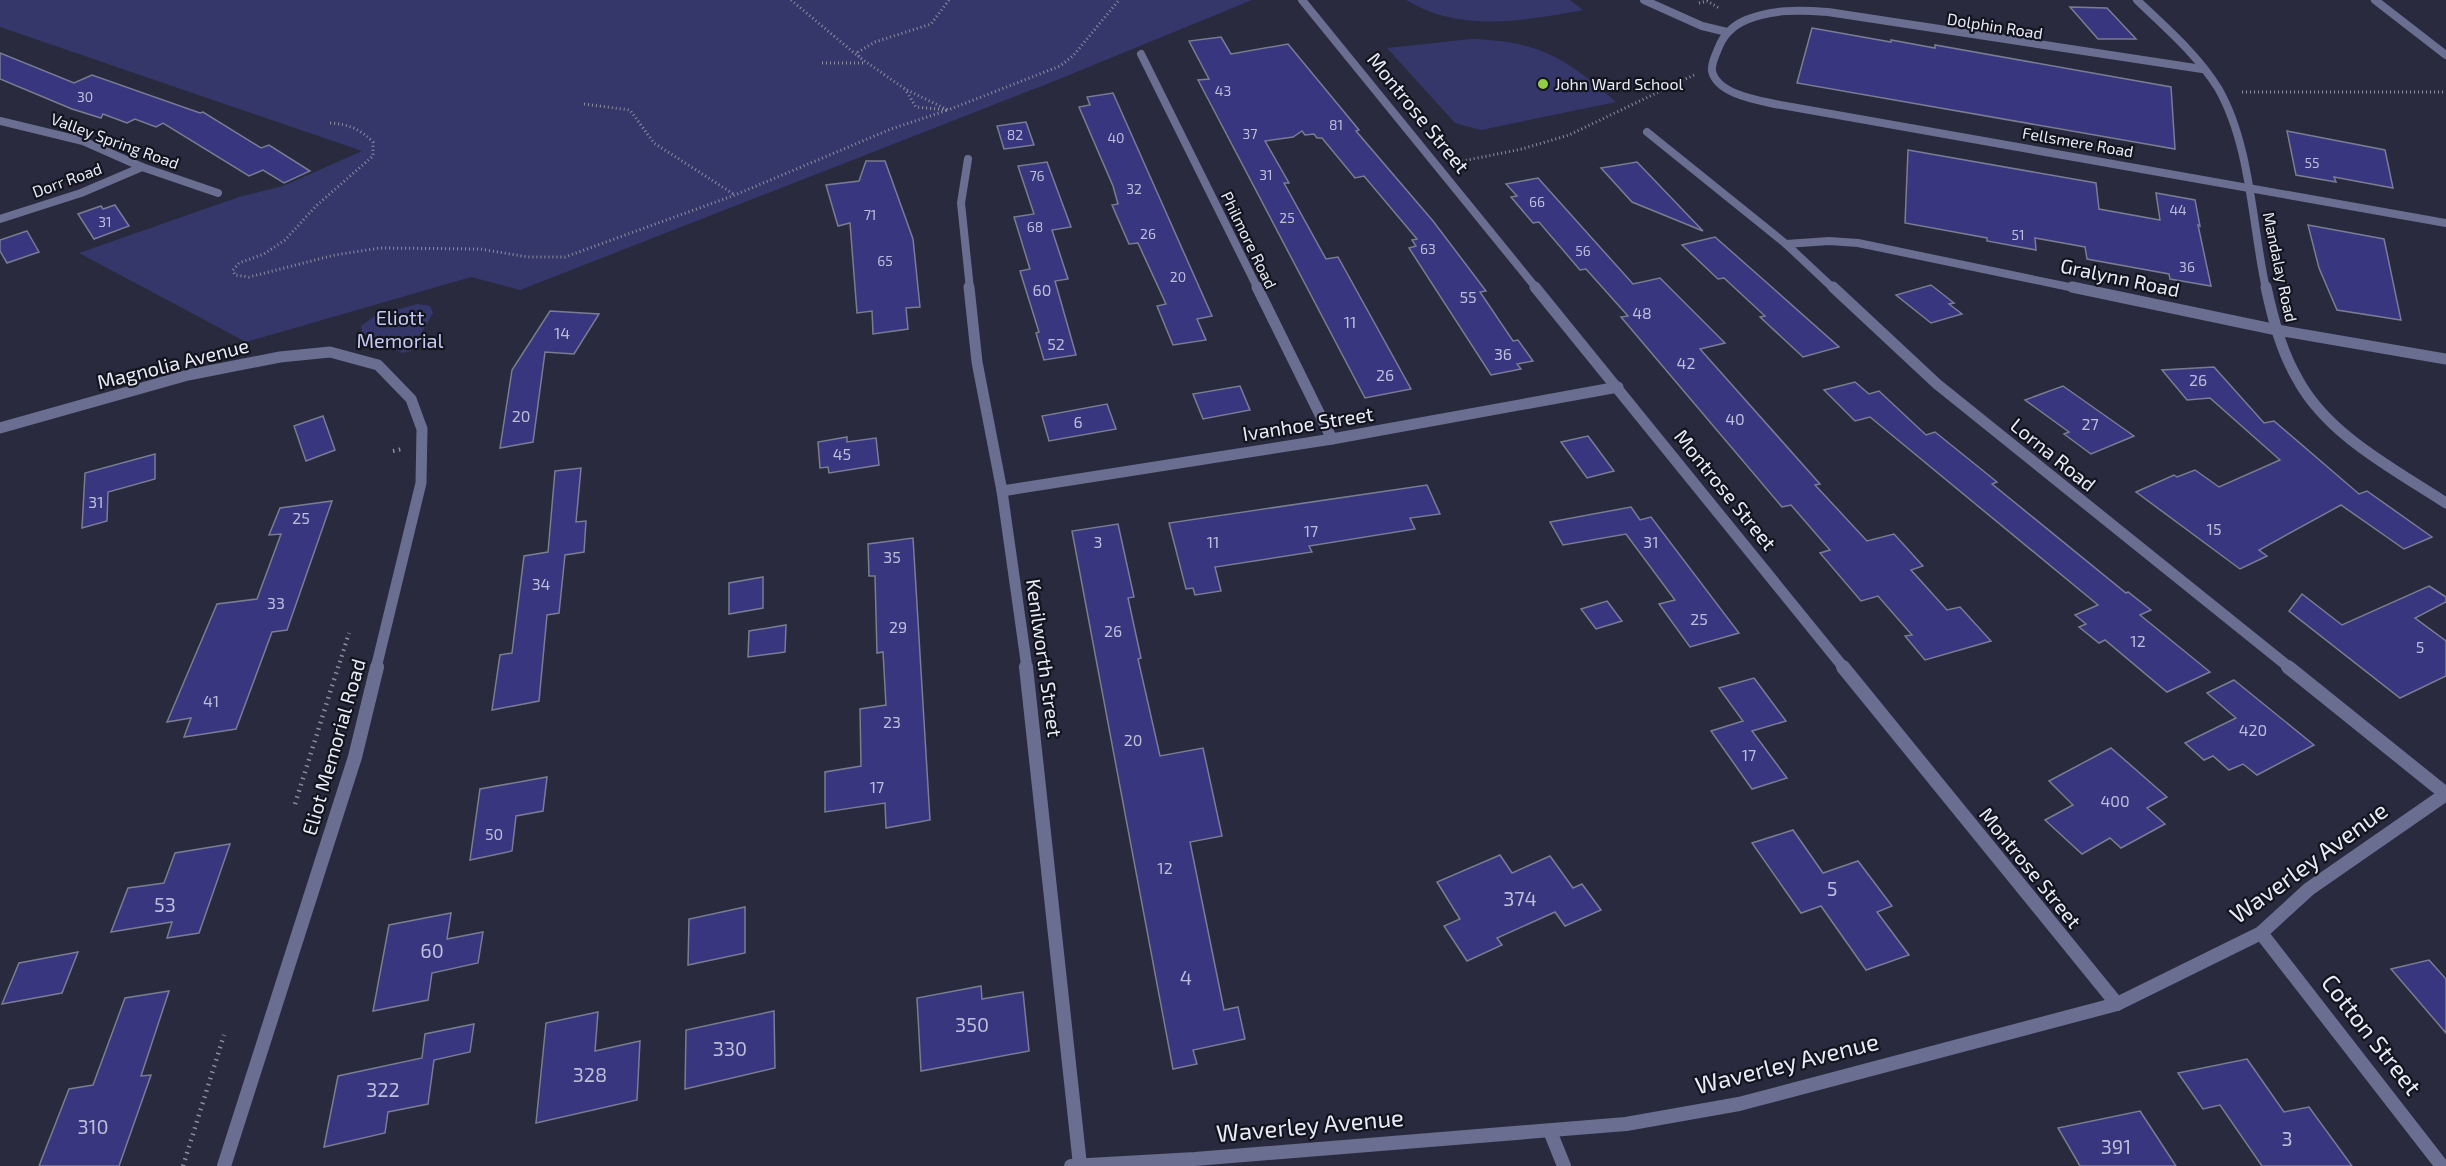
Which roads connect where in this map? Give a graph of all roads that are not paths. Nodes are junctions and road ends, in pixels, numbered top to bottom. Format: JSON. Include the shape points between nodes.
{"nodes":[{"id":1,"x":1302,"y":0,"type":"edge"},
{"id":2,"x":1644,"y":0,"type":"edge"},
{"id":3,"x":2137,"y":0,"type":"edge"},
{"id":4,"x":2375,"y":0,"type":"edge"},
{"id":5,"x":1727,"y":32,"type":"junction"},
{"id":6,"x":1141,"y":54,"type":"dead end"},
{"id":7,"x":2446,"y":55,"type":"edge"},
{"id":8,"x":2202,"y":69,"type":"junction"},
{"id":9,"x":0,"y":121,"type":"edge"},
{"id":10,"x":1647,"y":132,"type":"dead end"},
{"id":11,"x":968,"y":159,"type":"dead end"},
{"id":12,"x":142,"y":167,"type":"junction"},
{"id":13,"x":2248,"y":188,"type":"junction"},
{"id":14,"x":218,"y":193,"type":"dead end"},
{"id":15,"x":0,"y":219,"type":"edge"},
{"id":16,"x":2446,"y":223,"type":"edge"},
{"id":17,"x":1786,"y":244,"type":"junction"},
{"id":18,"x":2277,"y":330,"type":"junction"},
{"id":19,"x":2446,"y":359,"type":"edge"},
{"id":20,"x":356,"y":360,"type":"joint"},
{"id":21,"x":1618,"y":387,"type":"junction"},
{"id":22,"x":0,"y":428,"type":"edge"},
{"id":23,"x":1332,"y":439,"type":"junction"},
{"id":24,"x":1002,"y":491,"type":"junction"},
{"id":25,"x":2446,"y":502,"type":"edge"},
{"id":26,"x":2446,"y":794,"type":"edge"},
{"id":27,"x":2261,"y":933,"type":"junction"},
{"id":28,"x":2117,"y":1004,"type":"junction"},
{"id":29,"x":1550,"y":1131,"type":"junction"},
{"id":30,"x":1076,"y":1165,"type":"edge"},
{"id":31,"x":224,"y":1166,"type":"edge"},
{"id":32,"x":1564,"y":1166,"type":"edge"},
{"id":33,"x":2442,"y":1166,"type":"edge"}],
"edges":[{"from":1,"to":21,"type":"street","name":"Montrose Street"},
{"from":2,"to":5,"type":"street"},
{"from":3,"to":8,"type":"street","name":"Mandalay Road"},
{"from":4,"to":7,"type":"street"},
{"from":5,"to":8,"type":"street","name":"Dolphin Road","via":[[1758,15],[1817,11]]},
{"from":5,"to":13,"type":"street","name":"Fellsmere Road","via":[[1714,60],[1713,75],[1731,91],[1775,104]]},
{"from":6,"to":23,"type":"street","name":"Philmore Road"},
{"from":8,"to":13,"type":"street","name":"Mandalay Road","via":[[2225,102]]},
{"from":9,"to":12,"type":"street","name":"Valley Spring Road","via":[[83,141]]},
{"from":10,"to":17,"type":"street","name":"Lorna Road"},
{"from":11,"to":24,"type":"street","name":"Kenilworth Street","via":[[962,203],[977,362]]},
{"from":12,"to":14,"type":"street","name":"Valley Spring Road"},
{"from":12,"to":15,"type":"street","name":"Dorr Road","via":[[81,193]]},
{"from":13,"to":16,"type":"street","name":"Fellsmere Road"},
{"from":13,"to":18,"type":"street","name":"Mandalay Road"},
{"from":17,"to":18,"type":"street","name":"Gralynn Road","via":[[1858,243]]},
{"from":17,"to":26,"type":"street","name":"Lorna Road","via":[[1937,384]]},
{"from":18,"to":19,"type":"street","name":"Gralynn Road"},
{"from":18,"to":25,"type":"street","name":"Mandalay Road","via":[[2297,379],[2318,407],[2369,452]]},
{"from":20,"to":22,"type":"street","name":"Magnolia Avenue","via":[[330,352],[279,357],[188,375]]},
{"from":20,"to":31,"type":"street","name":"Eliot Memorial Road","via":[[378,365],[411,399],[422,429],[421,483],[355,757]]},
{"from":21,"to":23,"type":"street","name":"Ivanhoe Street"},
{"from":21,"to":28,"type":"street","name":"Montrose Street"},
{"from":23,"to":24,"type":"street","name":"Ivanhoe Street"},
{"from":24,"to":30,"type":"street","name":"Kenilworth Street","via":[[1034,722]]},
{"from":26,"to":27,"type":"street","name":"Waverley Avenue","via":[[2309,889]]},
{"from":27,"to":28,"type":"street","name":"Waverley Avenue"},
{"from":27,"to":33,"type":"street","name":"Cotton Street"},
{"from":28,"to":29,"type":"street","name":"Waverley Avenue","via":[[1738,1104],[1626,1124]]},
{"from":29,"to":30,"type":"street","name":"Waverley Avenue"},
{"from":29,"to":32,"type":"street"}]}
